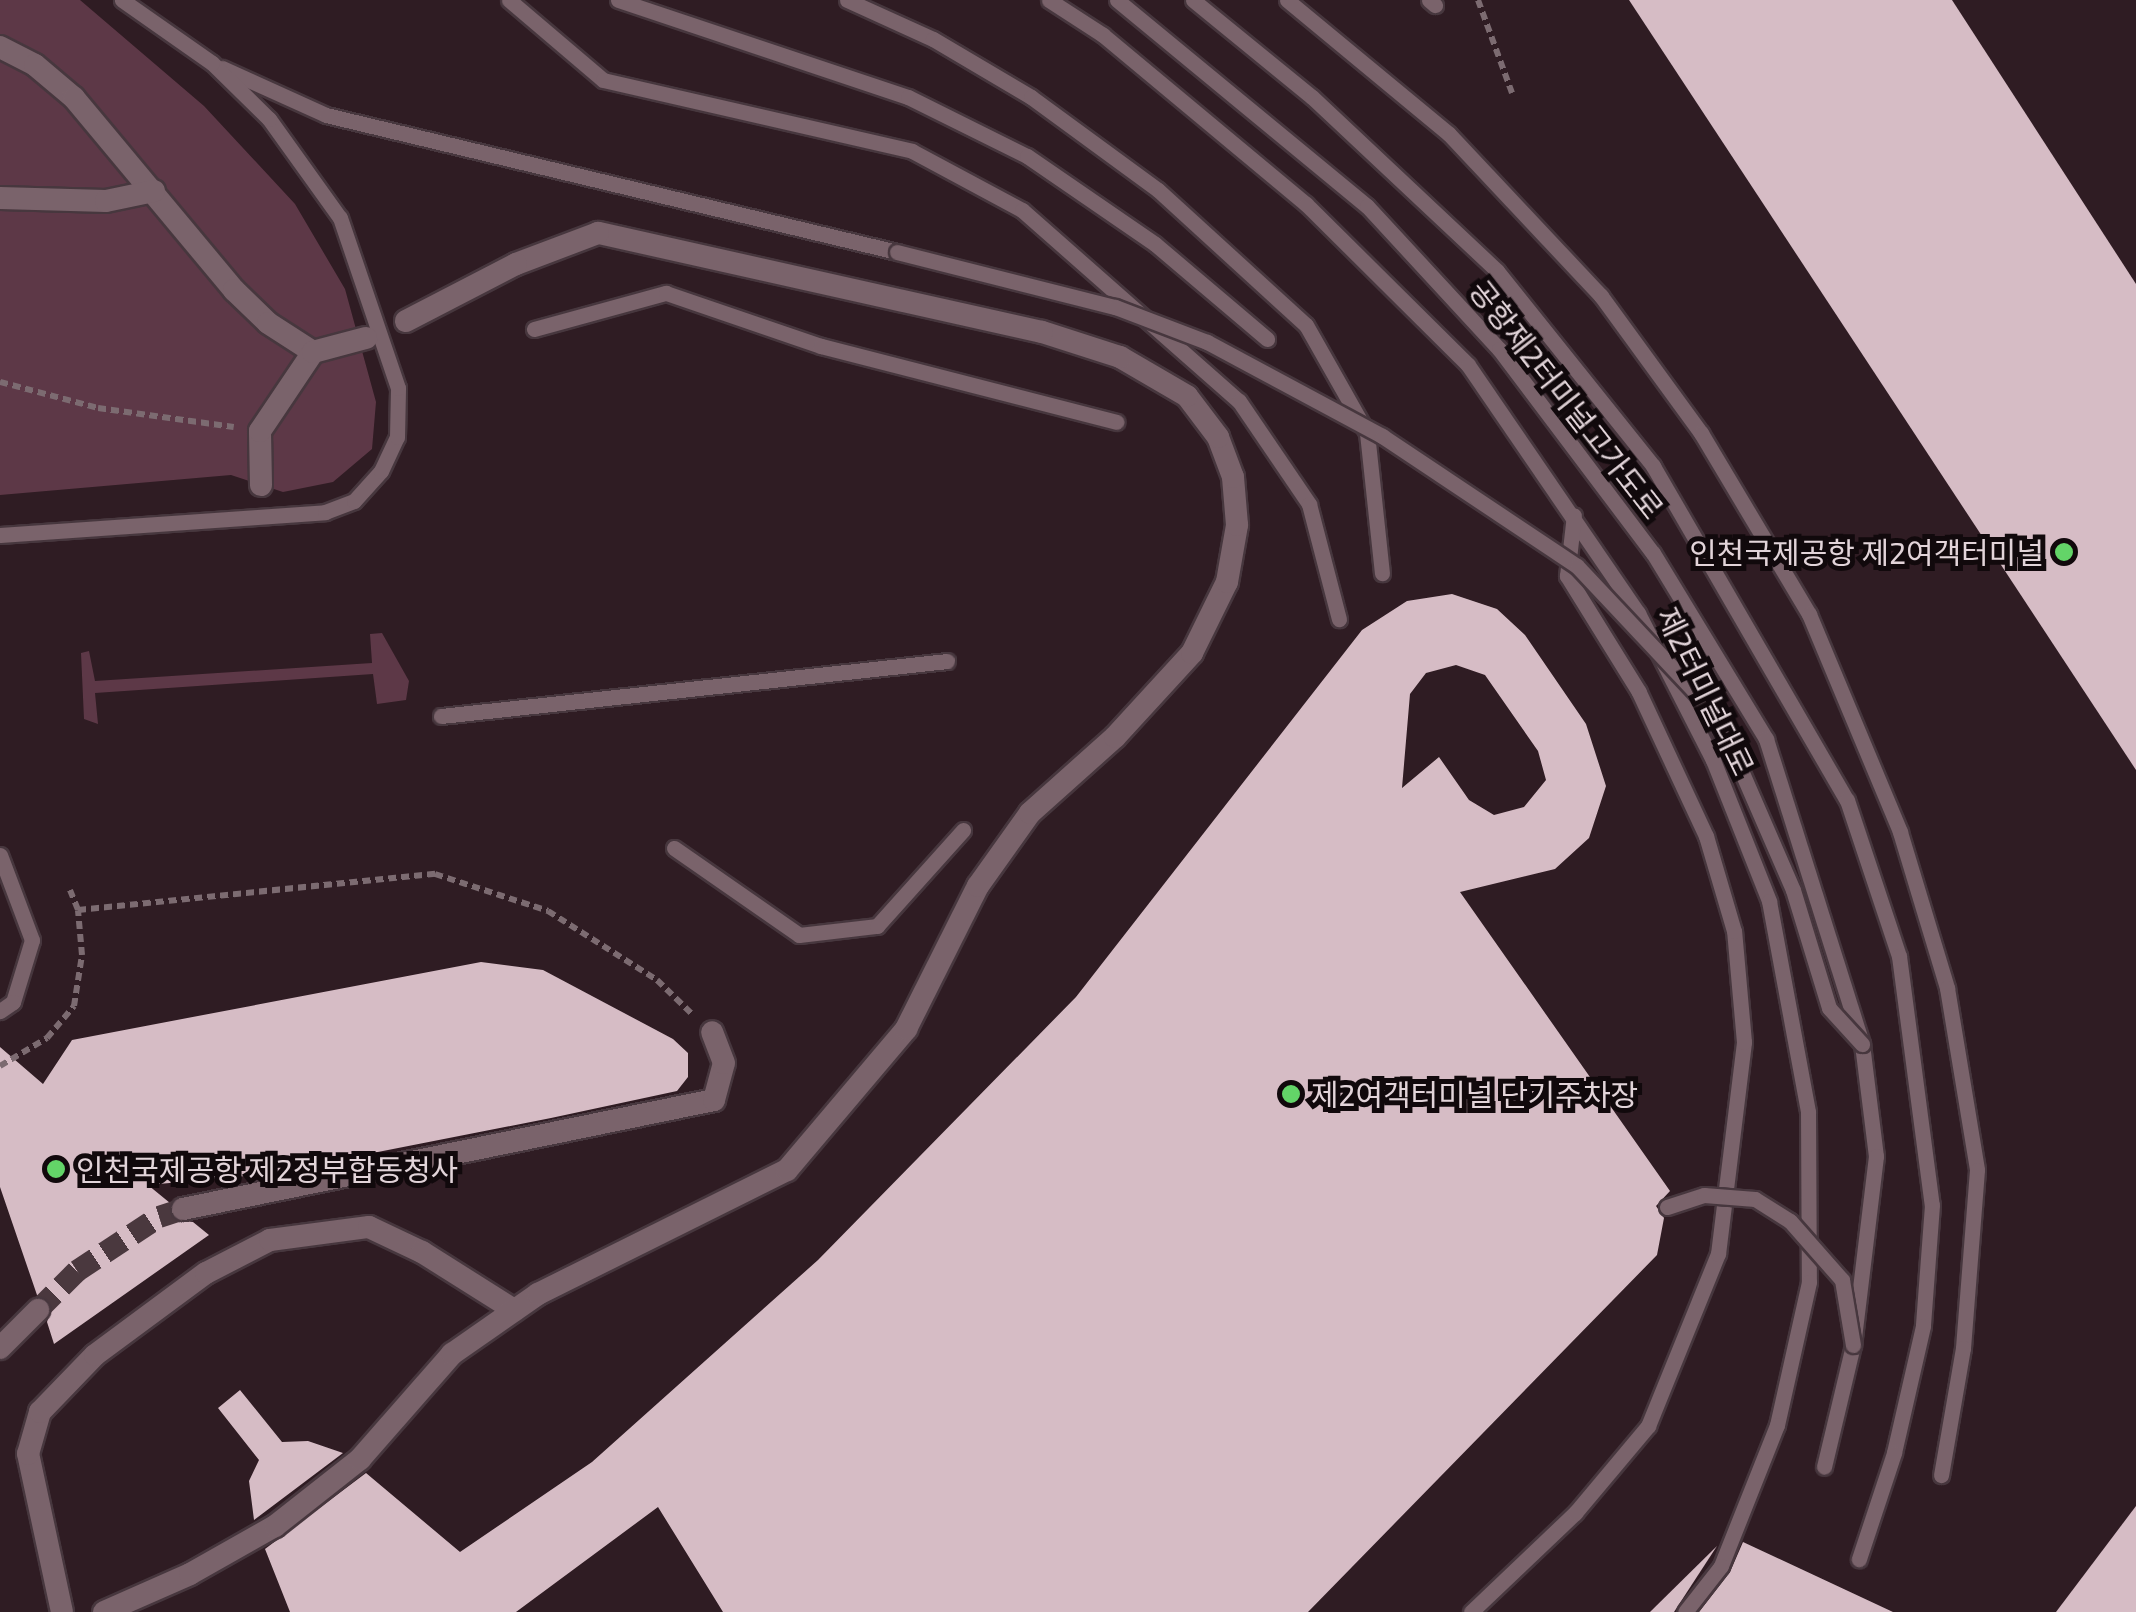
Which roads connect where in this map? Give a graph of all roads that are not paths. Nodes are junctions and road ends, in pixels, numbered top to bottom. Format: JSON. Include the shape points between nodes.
{"nodes":[{"id":1,"x":122,"y":0,"type":"edge"},
{"id":2,"x":509,"y":0,"type":"edge"},
{"id":3,"x":618,"y":0,"type":"edge"},
{"id":4,"x":847,"y":0,"type":"edge"},
{"id":5,"x":1049,"y":0,"type":"edge"},
{"id":6,"x":1117,"y":0,"type":"edge"},
{"id":7,"x":1194,"y":0,"type":"edge"},
{"id":8,"x":1288,"y":0,"type":"edge"},
{"id":9,"x":0,"y":46,"type":"edge"},
{"id":10,"x":212,"y":64,"type":"junction"},
{"id":11,"x":154,"y":191,"type":"junction"},
{"id":12,"x":0,"y":198,"type":"edge"},
{"id":13,"x":406,"y":320,"type":"dead end"},
{"id":14,"x":534,"y":329,"type":"dead end"},
{"id":15,"x":366,"y":338,"type":"dead end"},
{"id":16,"x":1267,"y":339,"type":"dead end"},
{"id":17,"x":313,"y":352,"type":"junction"},
{"id":18,"x":1116,"y":422,"type":"dead end"},
{"id":19,"x":261,"y":485,"type":"dead end"},
{"id":20,"x":1574,"y":515,"type":"junction"},
{"id":21,"x":0,"y":535,"type":"edge"},
{"id":22,"x":1382,"y":573,"type":"dead end"},
{"id":23,"x":1339,"y":619,"type":"dead end"},
{"id":24,"x":947,"y":661,"type":"dead end"},
{"id":25,"x":441,"y":716,"type":"dead end"},
{"id":26,"x":963,"y":830,"type":"dead end"},
{"id":27,"x":674,"y":848,"type":"dead end"},
{"id":28,"x":2,"y":864,"type":"edge"},
{"id":29,"x":0,"y":1011,"type":"edge"},
{"id":30,"x":712,"y":1032,"type":"road end"},
{"id":31,"x":1862,"y":1044,"type":"junction"},
{"id":32,"x":1666,"y":1207,"type":"dead end"},
{"id":33,"x":183,"y":1209,"type":"tunnel mouth"},
{"id":34,"x":38,"y":1310,"type":"tunnel mouth"},
{"id":35,"x":514,"y":1310,"type":"junction"},
{"id":36,"x":1853,"y":1346,"type":"junction"},
{"id":37,"x":0,"y":1348,"type":"edge"},
{"id":38,"x":1824,"y":1468,"type":"dead end"},
{"id":39,"x":1940,"y":1475,"type":"dead end"},
{"id":40,"x":1859,"y":1559,"type":"dead end"},
{"id":41,"x":62,"y":1612,"type":"edge"},
{"id":42,"x":104,"y":1612,"type":"edge"},
{"id":43,"x":1471,"y":1612,"type":"edge"},
{"id":44,"x":1685,"y":1612,"type":"edge"}],
"edges":[{"from":1,"to":10,"type":"lane"},
{"from":2,"to":23,"type":"lane","via":[[603,80],[912,151],[1022,210],[1239,401],[1309,504]]},
{"from":3,"to":16,"type":"lane","via":[[908,97],[1028,156],[1155,244]]},
{"from":4,"to":22,"type":"lane","via":[[933,39],[1031,97],[1158,190],[1306,325],[1368,434]]},
{"from":5,"to":20,"type":"lane","name":"제2터미널대로","via":[[1103,35],[1306,204],[1468,364]]},
{"from":6,"to":31,"type":"lane","name":"공항제2터미널고가도로","via":[[1368,206],[1499,349],[1654,553],[1766,739]]},
{"from":7,"to":40,"type":"lane","name":"제2터미널대로","via":[[1312,97],[1496,272],[1653,466],[1847,800],[1899,956],[1932,1205],[1923,1326],[1894,1453]]},
{"from":8,"to":39,"type":"lane","via":[[1450,134],[1601,296],[1700,434],[1809,614],[1900,832],[1947,988],[1974,1152],[1963,1348]]},
{"from":9,"to":11,"type":"street","via":[[36,65],[74,98]]},
{"from":10,"to":21,"type":"lane","via":[[269,119],[340,218],[398,388],[397,438],[381,471],[354,501],[325,512]]},
{"from":10,"to":31,"type":"lane","bridge":true,"via":[[326,114],[1115,307],[1207,342],[1382,436],[1576,566],[1686,680],[1730,745],[1792,890],[1829,1008]]},
{"from":11,"to":12,"type":"street","via":[[106,201]]},
{"from":11,"to":17,"type":"street","via":[[234,290]]},
{"from":13,"to":35,"type":"street","via":[[516,264],[598,233],[1042,332],[1120,357],[1188,396],[1218,437],[1233,477],[1237,525],[1227,582],[1192,652],[1115,737],[1030,813],[978,886],[906,1029],[849,1103],[788,1170]]},
{"from":14,"to":18,"type":"lane","via":[[666,293],[822,346]]},
{"from":15,"to":17,"type":"street"},
{"from":17,"to":19,"type":"street","via":[[260,431]]},
{"from":20,"to":43,"type":"lane","via":[[1567,576],[1639,692],[1706,836],[1734,932],[1744,1042],[1718,1254],[1648,1426],[1575,1513]]},
{"from":20,"to":44,"type":"lane","name":"제2터미널대로","via":[[1638,612],[1712,760],[1769,901],[1808,1112],[1809,1282],[1778,1425],[1722,1566]]},
{"from":24,"to":25,"type":"lane"},
{"from":26,"to":27,"type":"lane","via":[[877,926],[800,936]]},
{"from":28,"to":29,"type":"lane","via":[[32,940],[13,1002]]},
{"from":30,"to":33,"type":"street","via":[[724,1063],[714,1100]]},
{"from":31,"to":36,"type":"lane","name":"공항제2터미널고가도로","bridge":true,"via":[[1876,1156]]},
{"from":32,"to":36,"type":"lane","bridge":true,"via":[[1704,1195],[1756,1199],[1790,1222],[1842,1280]]},
{"from":34,"to":37,"type":"street"},
{"from":35,"to":41,"type":"street","via":[[368,1227],[270,1240],[206,1273],[95,1355],[40,1412],[28,1454]]},
{"from":35,"to":42,"type":"street","via":[[452,1354],[360,1459],[276,1526]]},
{"from":36,"to":38,"type":"lane","name":"공항제2터미널고가도로"}]}
